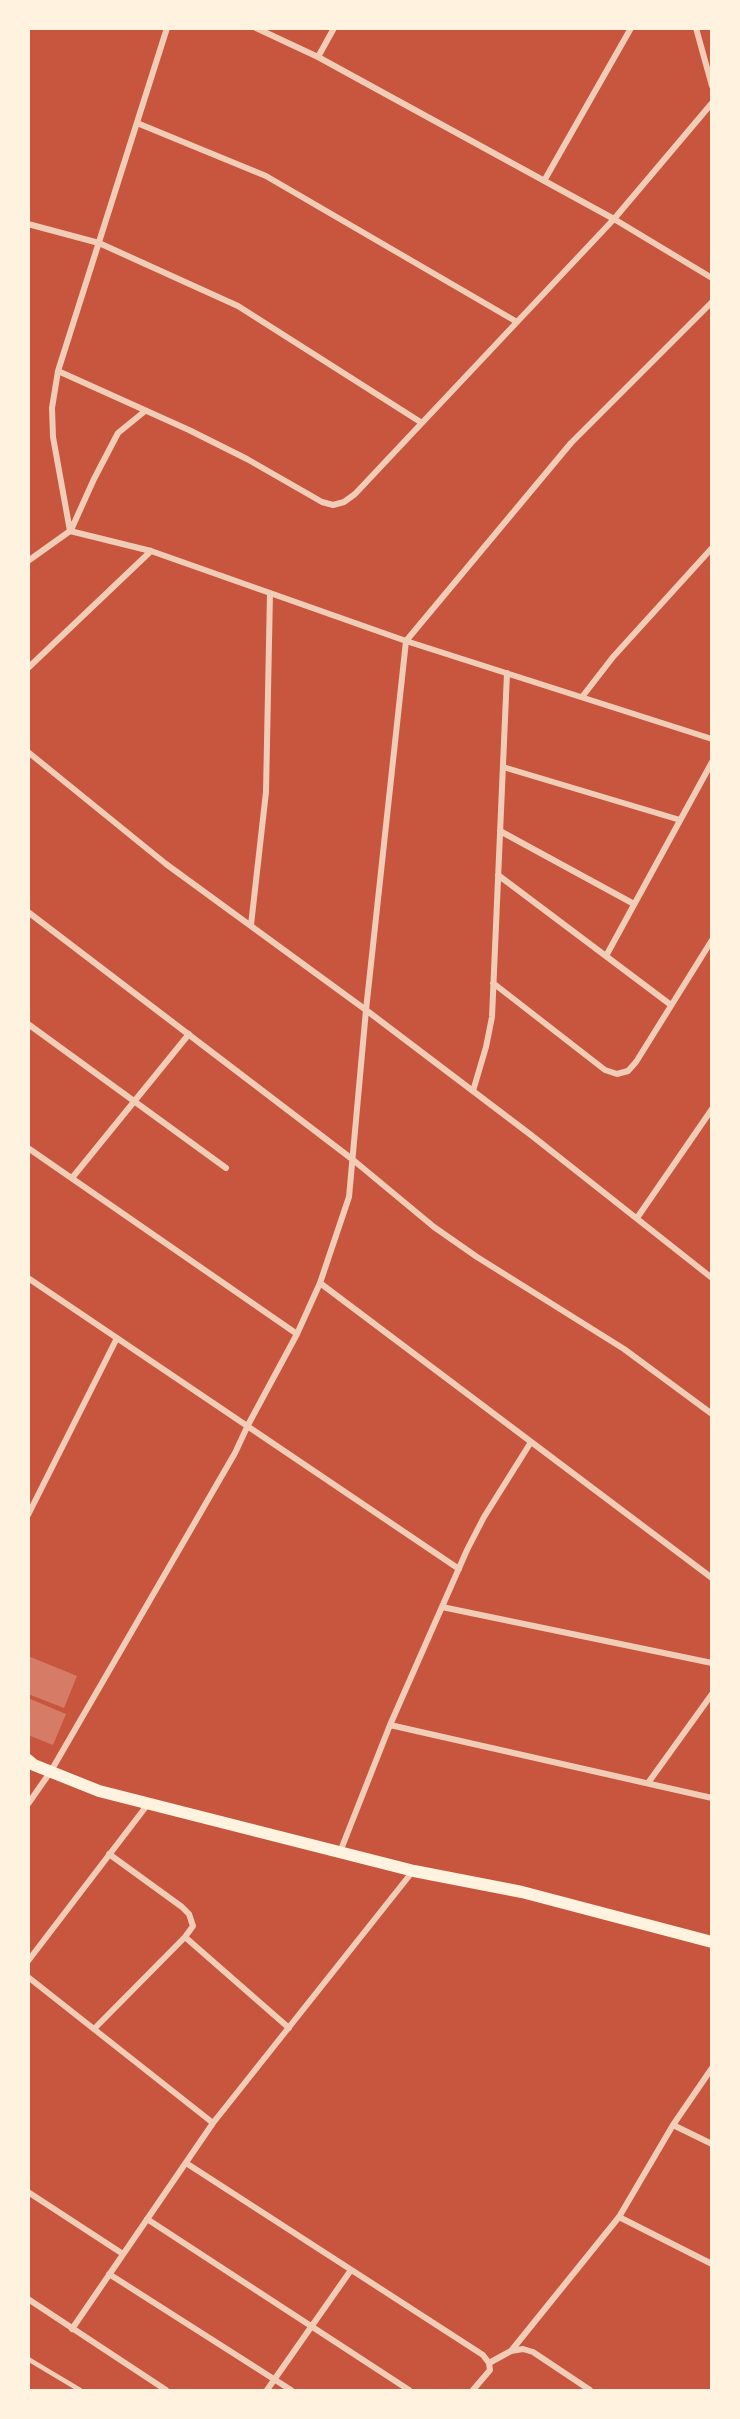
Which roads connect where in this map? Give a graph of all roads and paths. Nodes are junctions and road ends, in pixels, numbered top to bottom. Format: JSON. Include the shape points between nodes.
{"nodes":[{"id":1,"x":167,"y":28,"type":"edge"},
{"id":2,"x":256,"y":28,"type":"edge"},
{"id":3,"x":334,"y":28,"type":"edge"},
{"id":4,"x":631,"y":28,"type":"edge"},
{"id":5,"x":696,"y":28,"type":"edge"},
{"id":6,"x":318,"y":57,"type":"junction"},
{"id":7,"x":711,"y":86,"type":"edge"},
{"id":8,"x":711,"y":103,"type":"edge"},
{"id":9,"x":137,"y":123,"type":"junction"},
{"id":10,"x":544,"y":181,"type":"junction"},
{"id":11,"x":614,"y":219,"type":"junction"},
{"id":12,"x":28,"y":224,"type":"edge"},
{"id":13,"x":99,"y":243,"type":"junction"},
{"id":14,"x":711,"y":279,"type":"edge"},
{"id":15,"x":711,"y":302,"type":"edge"},
{"id":16,"x":517,"y":322,"type":"junction"},
{"id":17,"x":58,"y":371,"type":"junction"},
{"id":18,"x":145,"y":411,"type":"junction"},
{"id":19,"x":422,"y":423,"type":"junction"},
{"id":20,"x":70,"y":531,"type":"junction"},
{"id":21,"x":711,"y":548,"type":"edge"},
{"id":22,"x":152,"y":552,"type":"junction"},
{"id":23,"x":28,"y":561,"type":"edge"},
{"id":24,"x":270,"y":593,"type":"junction"},
{"id":25,"x":406,"y":641,"type":"junction"},
{"id":26,"x":28,"y":668,"type":"edge"},
{"id":27,"x":507,"y":673,"type":"junction"},
{"id":28,"x":582,"y":698,"type":"junction"},
{"id":29,"x":711,"y":739,"type":"edge"},
{"id":30,"x":28,"y":752,"type":"edge"},
{"id":31,"x":711,"y":762,"type":"edge"},
{"id":32,"x":503,"y":767,"type":"junction"},
{"id":33,"x":680,"y":820,"type":"junction"},
{"id":34,"x":500,"y":831,"type":"junction"},
{"id":35,"x":498,"y":875,"type":"junction"},
{"id":36,"x":634,"y":904,"type":"junction"},
{"id":37,"x":28,"y":912,"type":"edge"},
{"id":38,"x":251,"y":925,"type":"junction"},
{"id":39,"x":711,"y":940,"type":"edge"},
{"id":40,"x":606,"y":956,"type":"junction"},
{"id":41,"x":493,"y":983,"type":"junction"},
{"id":42,"x":672,"y":1005,"type":"junction"},
{"id":43,"x":366,"y":1010,"type":"junction"},
{"id":44,"x":29,"y":1025,"type":"edge"},
{"id":45,"x":189,"y":1034,"type":"junction"},
{"id":46,"x":473,"y":1091,"type":"junction"},
{"id":47,"x":135,"y":1101,"type":"junction"},
{"id":48,"x":711,"y":1109,"type":"edge"},
{"id":49,"x":28,"y":1148,"type":"edge"},
{"id":50,"x":352,"y":1159,"type":"junction"},
{"id":51,"x":226,"y":1168,"type":"dead end"},
{"id":52,"x":72,"y":1178,"type":"junction"},
{"id":53,"x":637,"y":1218,"type":"junction"},
{"id":54,"x":28,"y":1278,"type":"edge"},
{"id":55,"x":711,"y":1278,"type":"edge"},
{"id":56,"x":320,"y":1283,"type":"junction"},
{"id":57,"x":297,"y":1334,"type":"junction"},
{"id":58,"x":117,"y":1338,"type":"junction"},
{"id":59,"x":711,"y":1414,"type":"edge"},
{"id":60,"x":248,"y":1425,"type":"junction"},
{"id":61,"x":531,"y":1442,"type":"junction"},
{"id":62,"x":28,"y":1515,"type":"edge"},
{"id":63,"x":459,"y":1569,"type":"junction"},
{"id":64,"x":711,"y":1578,"type":"edge"},
{"id":65,"x":442,"y":1607,"type":"junction"},
{"id":66,"x":711,"y":1663,"type":"edge"},
{"id":67,"x":711,"y":1694,"type":"edge"},
{"id":68,"x":390,"y":1725,"type":"junction"},
{"id":69,"x":28,"y":1760,"type":"edge"},
{"id":70,"x":51,"y":1772,"type":"junction"},
{"id":71,"x":648,"y":1783,"type":"junction"},
{"id":72,"x":711,"y":1798,"type":"edge"},
{"id":73,"x":148,"y":1803,"type":"junction"},
{"id":74,"x":28,"y":1804,"type":"edge"},
{"id":75,"x":340,"y":1853,"type":"junction"},
{"id":76,"x":110,"y":1854,"type":"junction"},
{"id":77,"x":414,"y":1871,"type":"junction"},
{"id":78,"x":185,"y":1937,"type":"junction"},
{"id":79,"x":711,"y":1942,"type":"edge"},
{"id":80,"x":28,"y":1961,"type":"edge"},
{"id":81,"x":28,"y":1977,"type":"edge"},
{"id":82,"x":289,"y":2028,"type":"junction"},
{"id":83,"x":94,"y":2029,"type":"junction"},
{"id":84,"x":711,"y":2068,"type":"edge"},
{"id":85,"x":213,"y":2123,"type":"junction"},
{"id":86,"x":673,"y":2125,"type":"junction"},
{"id":87,"x":711,"y":2144,"type":"edge"},
{"id":88,"x":186,"y":2163,"type":"junction"},
{"id":89,"x":28,"y":2192,"type":"edge"},
{"id":90,"x":619,"y":2217,"type":"junction"},
{"id":91,"x":147,"y":2219,"type":"junction"},
{"id":92,"x":123,"y":2254,"type":"junction"},
{"id":93,"x":711,"y":2264,"type":"edge"},
{"id":94,"x":351,"y":2270,"type":"junction"},
{"id":95,"x":109,"y":2274,"type":"junction"},
{"id":96,"x":28,"y":2299,"type":"edge"},
{"id":97,"x":312,"y":2326,"type":"junction"},
{"id":98,"x":72,"y":2329,"type":"junction"},
{"id":99,"x":511,"y":2351,"type":"junction"},
{"id":100,"x":28,"y":2359,"type":"edge"},
{"id":101,"x":489,"y":2363,"type":"junction"},
{"id":102,"x":275,"y":2379,"type":"junction"},
{"id":103,"x":80,"y":2391,"type":"edge"},
{"id":104,"x":166,"y":2391,"type":"edge"},
{"id":105,"x":267,"y":2391,"type":"edge"},
{"id":106,"x":291,"y":2391,"type":"edge"},
{"id":107,"x":409,"y":2391,"type":"edge"},
{"id":108,"x":473,"y":2391,"type":"edge"},
{"id":109,"x":590,"y":2391,"type":"edge"}],
"edges":[{"from":1,"to":9,"type":"street"},
{"from":2,"to":6,"type":"street"},
{"from":3,"to":6,"type":"street"},
{"from":4,"to":10,"type":"street"},
{"from":5,"to":7,"type":"street"},
{"from":6,"to":10,"type":"street"},
{"from":8,"to":11,"type":"street"},
{"from":9,"to":13,"type":"street"},
{"from":9,"to":16,"type":"street","via":[[266,176]]},
{"from":10,"to":11,"type":"street"},
{"from":11,"to":14,"type":"street"},
{"from":11,"to":16,"type":"street"},
{"from":12,"to":13,"type":"street"},
{"from":13,"to":17,"type":"street"},
{"from":13,"to":19,"type":"street","via":[[238,306]]},
{"from":15,"to":25,"type":"street","via":[[571,443]]},
{"from":16,"to":19,"type":"street"},
{"from":17,"to":18,"type":"street"},
{"from":17,"to":20,"type":"street","via":[[52,408],[53,437]]},
{"from":18,"to":19,"type":"street","via":[[333,505],[355,494]]},
{"from":18,"to":20,"type":"street","via":[[118,434]]},
{"from":20,"to":22,"type":"street"},
{"from":20,"to":23,"type":"street"},
{"from":21,"to":28,"type":"street","via":[[613,657]]},
{"from":22,"to":24,"type":"street"},
{"from":22,"to":26,"type":"street"},
{"from":24,"to":25,"type":"street"},
{"from":24,"to":38,"type":"street","via":[[266,792]]},
{"from":25,"to":27,"type":"street"},
{"from":25,"to":43,"type":"street"},
{"from":27,"to":28,"type":"street"},
{"from":27,"to":32,"type":"street"},
{"from":28,"to":29,"type":"street"},
{"from":30,"to":38,"type":"street","via":[[165,864]]},
{"from":31,"to":33,"type":"street"},
{"from":32,"to":33,"type":"street"},
{"from":32,"to":34,"type":"street"},
{"from":33,"to":36,"type":"street"},
{"from":34,"to":35,"type":"street"},
{"from":34,"to":36,"type":"street"},
{"from":35,"to":40,"type":"street"},
{"from":35,"to":41,"type":"street"},
{"from":36,"to":40,"type":"street"},
{"from":37,"to":45,"type":"street"},
{"from":38,"to":43,"type":"street"},
{"from":39,"to":42,"type":"street"},
{"from":40,"to":42,"type":"street"},
{"from":41,"to":42,"type":"street","via":[[605,1070],[617,1074],[628,1071],[636,1062]]},
{"from":41,"to":46,"type":"street","via":[[492,1017]]},
{"from":43,"to":46,"type":"street"},
{"from":43,"to":50,"type":"street"},
{"from":44,"to":47,"type":"street"},
{"from":45,"to":47,"type":"street"},
{"from":45,"to":50,"type":"street"},
{"from":46,"to":53,"type":"street"},
{"from":47,"to":51,"type":"street"},
{"from":47,"to":52,"type":"street"},
{"from":48,"to":53,"type":"street"},
{"from":49,"to":52,"type":"street"},
{"from":50,"to":56,"type":"street","via":[[349,1197]]},
{"from":50,"to":59,"type":"street","via":[[434,1227],[624,1349]]},
{"from":52,"to":57,"type":"street"},
{"from":53,"to":55,"type":"street"},
{"from":54,"to":58,"type":"street"},
{"from":56,"to":57,"type":"street"},
{"from":56,"to":61,"type":"street"},
{"from":57,"to":60,"type":"street"},
{"from":58,"to":60,"type":"street"},
{"from":58,"to":62,"type":"street"},
{"from":60,"to":63,"type":"street"},
{"from":60,"to":70,"type":"street"},
{"from":61,"to":63,"type":"street","via":[[484,1517]]},
{"from":61,"to":64,"type":"street"},
{"from":63,"to":65,"type":"street"},
{"from":65,"to":66,"type":"street"},
{"from":65,"to":68,"type":"street"},
{"from":67,"to":71,"type":"street"},
{"from":68,"to":71,"type":"street"},
{"from":68,"to":75,"type":"street"},
{"from":69,"to":70,"type":"main road"},
{"from":70,"to":73,"type":"main road","via":[[99,1791]]},
{"from":70,"to":74,"type":"street"},
{"from":71,"to":72,"type":"street"},
{"from":73,"to":75,"type":"main road"},
{"from":73,"to":76,"type":"street"},
{"from":75,"to":77,"type":"main road"},
{"from":76,"to":78,"type":"street","via":[[189,1914],[193,1926]]},
{"from":76,"to":80,"type":"street"},
{"from":77,"to":79,"type":"main road","via":[[522,1892]]},
{"from":77,"to":82,"type":"street"},
{"from":78,"to":82,"type":"street"},
{"from":78,"to":83,"type":"street"},
{"from":81,"to":83,"type":"street"},
{"from":82,"to":85,"type":"street"},
{"from":83,"to":85,"type":"street"},
{"from":84,"to":86,"type":"street"},
{"from":85,"to":88,"type":"street"},
{"from":86,"to":87,"type":"street"},
{"from":86,"to":90,"type":"street"},
{"from":88,"to":91,"type":"street"},
{"from":88,"to":94,"type":"street"},
{"from":89,"to":92,"type":"street"},
{"from":90,"to":93,"type":"street"},
{"from":90,"to":99,"type":"street"},
{"from":91,"to":92,"type":"street"},
{"from":91,"to":97,"type":"street"},
{"from":92,"to":95,"type":"street"},
{"from":94,"to":97,"type":"street"},
{"from":94,"to":101,"type":"street","via":[[483,2355]]},
{"from":95,"to":98,"type":"street"},
{"from":95,"to":102,"type":"street"},
{"from":96,"to":98,"type":"street"},
{"from":97,"to":102,"type":"street"},
{"from":97,"to":107,"type":"street"},
{"from":98,"to":104,"type":"street"},
{"from":99,"to":101,"type":"street"},
{"from":99,"to":109,"type":"street","via":[[533,2352]]},
{"from":100,"to":103,"type":"lane"},
{"from":101,"to":108,"type":"street","via":[[490,2370]]},
{"from":102,"to":105,"type":"street"},
{"from":102,"to":106,"type":"street"}]}
